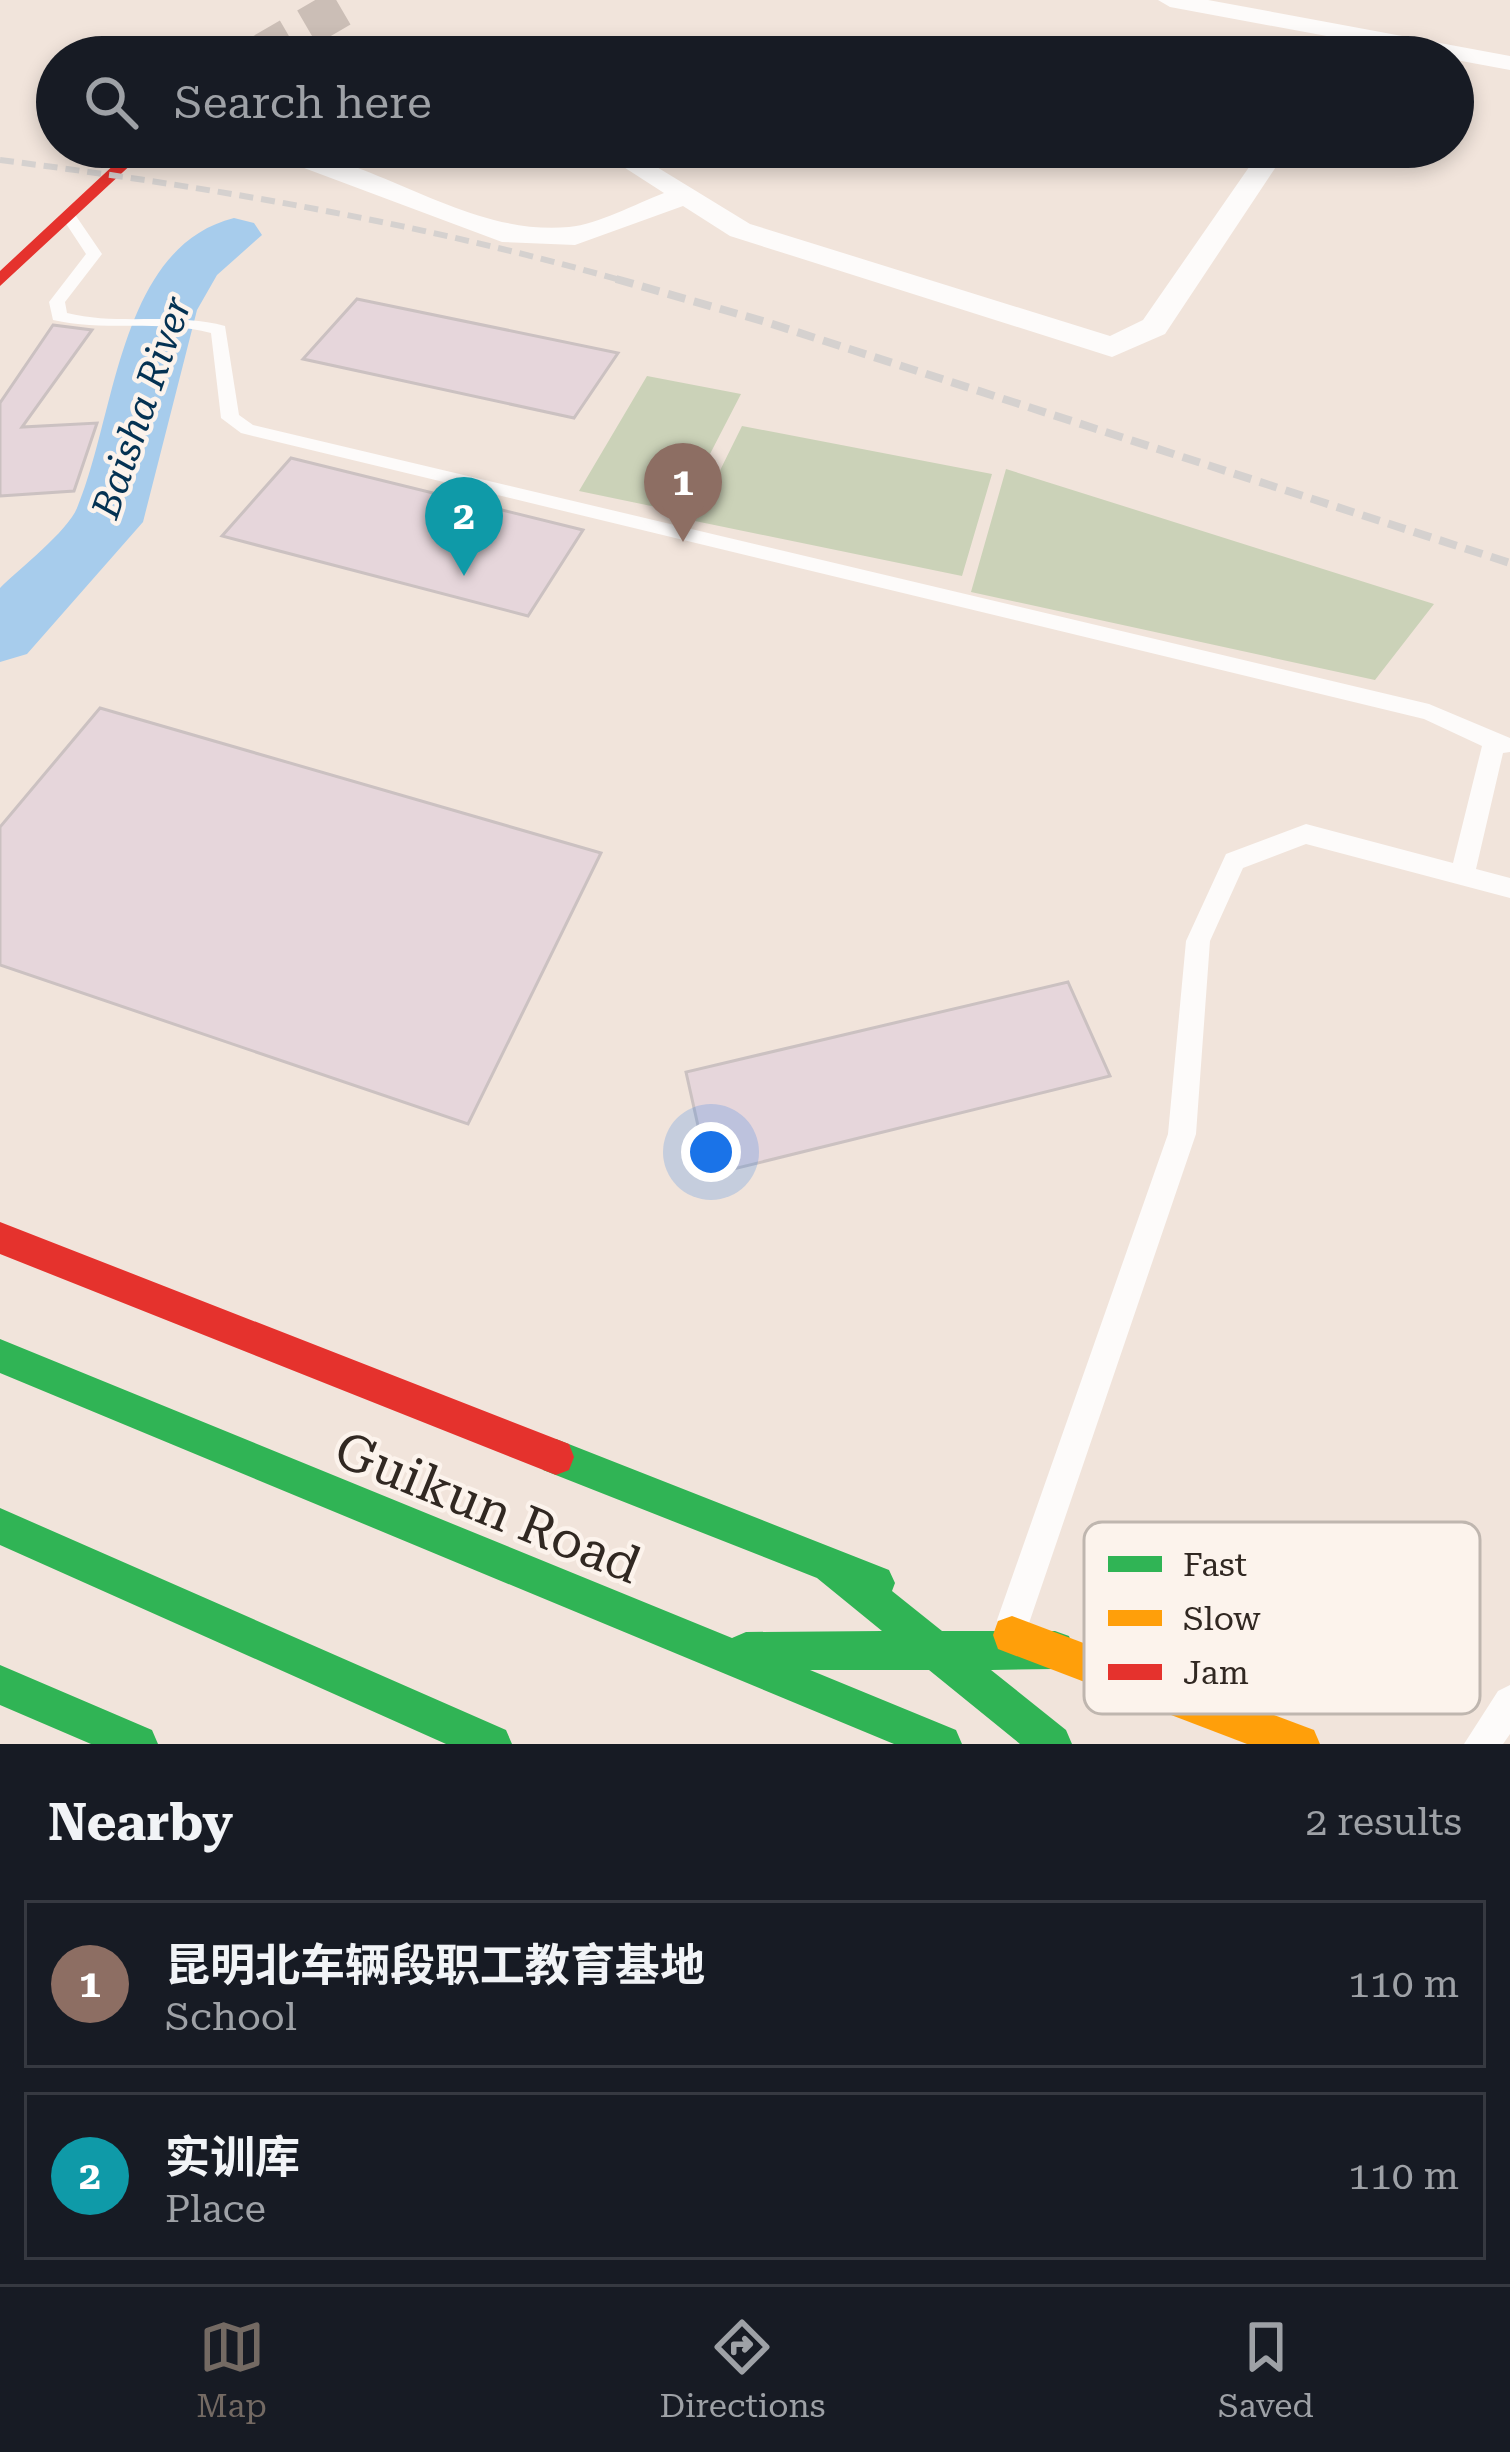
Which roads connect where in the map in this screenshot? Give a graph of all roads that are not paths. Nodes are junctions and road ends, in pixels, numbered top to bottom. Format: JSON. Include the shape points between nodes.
{"nodes":[{"id":1,"x":1170,"y":0,"type":"edge"},
{"id":2,"x":1305,"y":36,"type":"edge"},
{"id":3,"x":1474,"y":59,"type":"edge"},
{"id":4,"x":1510,"y":63,"type":"edge"},
{"id":5,"x":119,"y":168,"type":"edge"},
{"id":6,"x":329,"y":168,"type":"edge"},
{"id":7,"x":642,"y":168,"type":"edge"},
{"id":8,"x":1262,"y":168,"type":"edge"},
{"id":9,"x":683,"y":196,"type":"junction"},
{"id":10,"x":68,"y":216,"type":"junction"},
{"id":11,"x":0,"y":280,"type":"edge"},
{"id":12,"x":1502,"y":744,"type":"edge"},
{"id":13,"x":1462,"y":875,"type":"junction"},
{"id":14,"x":1510,"y":888,"type":"edge"},
{"id":15,"x":0,"y":1238,"type":"edge"},
{"id":16,"x":0,"y":1355,"type":"edge"},
{"id":17,"x":0,"y":1526,"type":"edge"},
{"id":18,"x":830,"y":1565,"type":"junction"},
{"id":19,"x":920,"y":1599,"type":"dead end"},
{"id":20,"x":998,"y":1629,"type":"joint"},
{"id":21,"x":935,"y":1650,"type":"junction"},
{"id":22,"x":1054,"y":1650,"type":"junction"},
{"id":23,"x":712,"y":1652,"type":"junction"},
{"id":24,"x":1084,"y":1661,"type":"edge"},
{"id":25,"x":0,"y":1685,"type":"edge"},
{"id":26,"x":1510,"y":1702,"type":"edge"},
{"id":27,"x":1221,"y":1714,"type":"edge"},
{"id":28,"x":137,"y":1744,"type":"edge"},
{"id":29,"x":493,"y":1744,"type":"edge"},
{"id":30,"x":942,"y":1744,"type":"edge"},
{"id":31,"x":1052,"y":1744,"type":"edge"},
{"id":32,"x":1300,"y":1744,"type":"edge"},
{"id":33,"x":1482,"y":1744,"type":"edge"}],
"edges":[{"from":1,"to":2,"type":"street"},
{"from":3,"to":4,"type":"street"},
{"from":5,"to":10,"type":"main road"},
{"from":6,"to":9,"type":"street","via":[[502,233],[575,236]]},
{"from":7,"to":9,"type":"street"},
{"from":8,"to":9,"type":"street","via":[[1154,327],[1112,347],[740,230]]},
{"from":10,"to":11,"type":"main road"},
{"from":10,"to":12,"type":"lane","via":[[94,254],[57,302],[59,316],[196,321],[219,330],[230,418],[247,429],[1429,712]]},
{"from":12,"to":13,"type":"lane"},
{"from":13,"to":14,"type":"lane"},
{"from":13,"to":20,"type":"lane","via":[[1306,834],[1234,861],[1198,941],[1182,1134]]},
{"from":15,"to":18,"type":"main road"},
{"from":16,"to":23,"type":"main road","name":"Guikun Road"},
{"from":17,"to":29,"type":"main road"},
{"from":18,"to":19,"type":"main road"},
{"from":18,"to":21,"type":"main road"},
{"from":20,"to":22,"type":"main road"},
{"from":21,"to":22,"type":"main road"},
{"from":21,"to":23,"type":"main road"},
{"from":21,"to":31,"type":"main road"},
{"from":22,"to":24,"type":"main road"},
{"from":23,"to":30,"type":"main road","name":"Guikun Road"},
{"from":25,"to":28,"type":"main road"},
{"from":26,"to":33,"type":"lane"},
{"from":27,"to":32,"type":"main road"}]}
